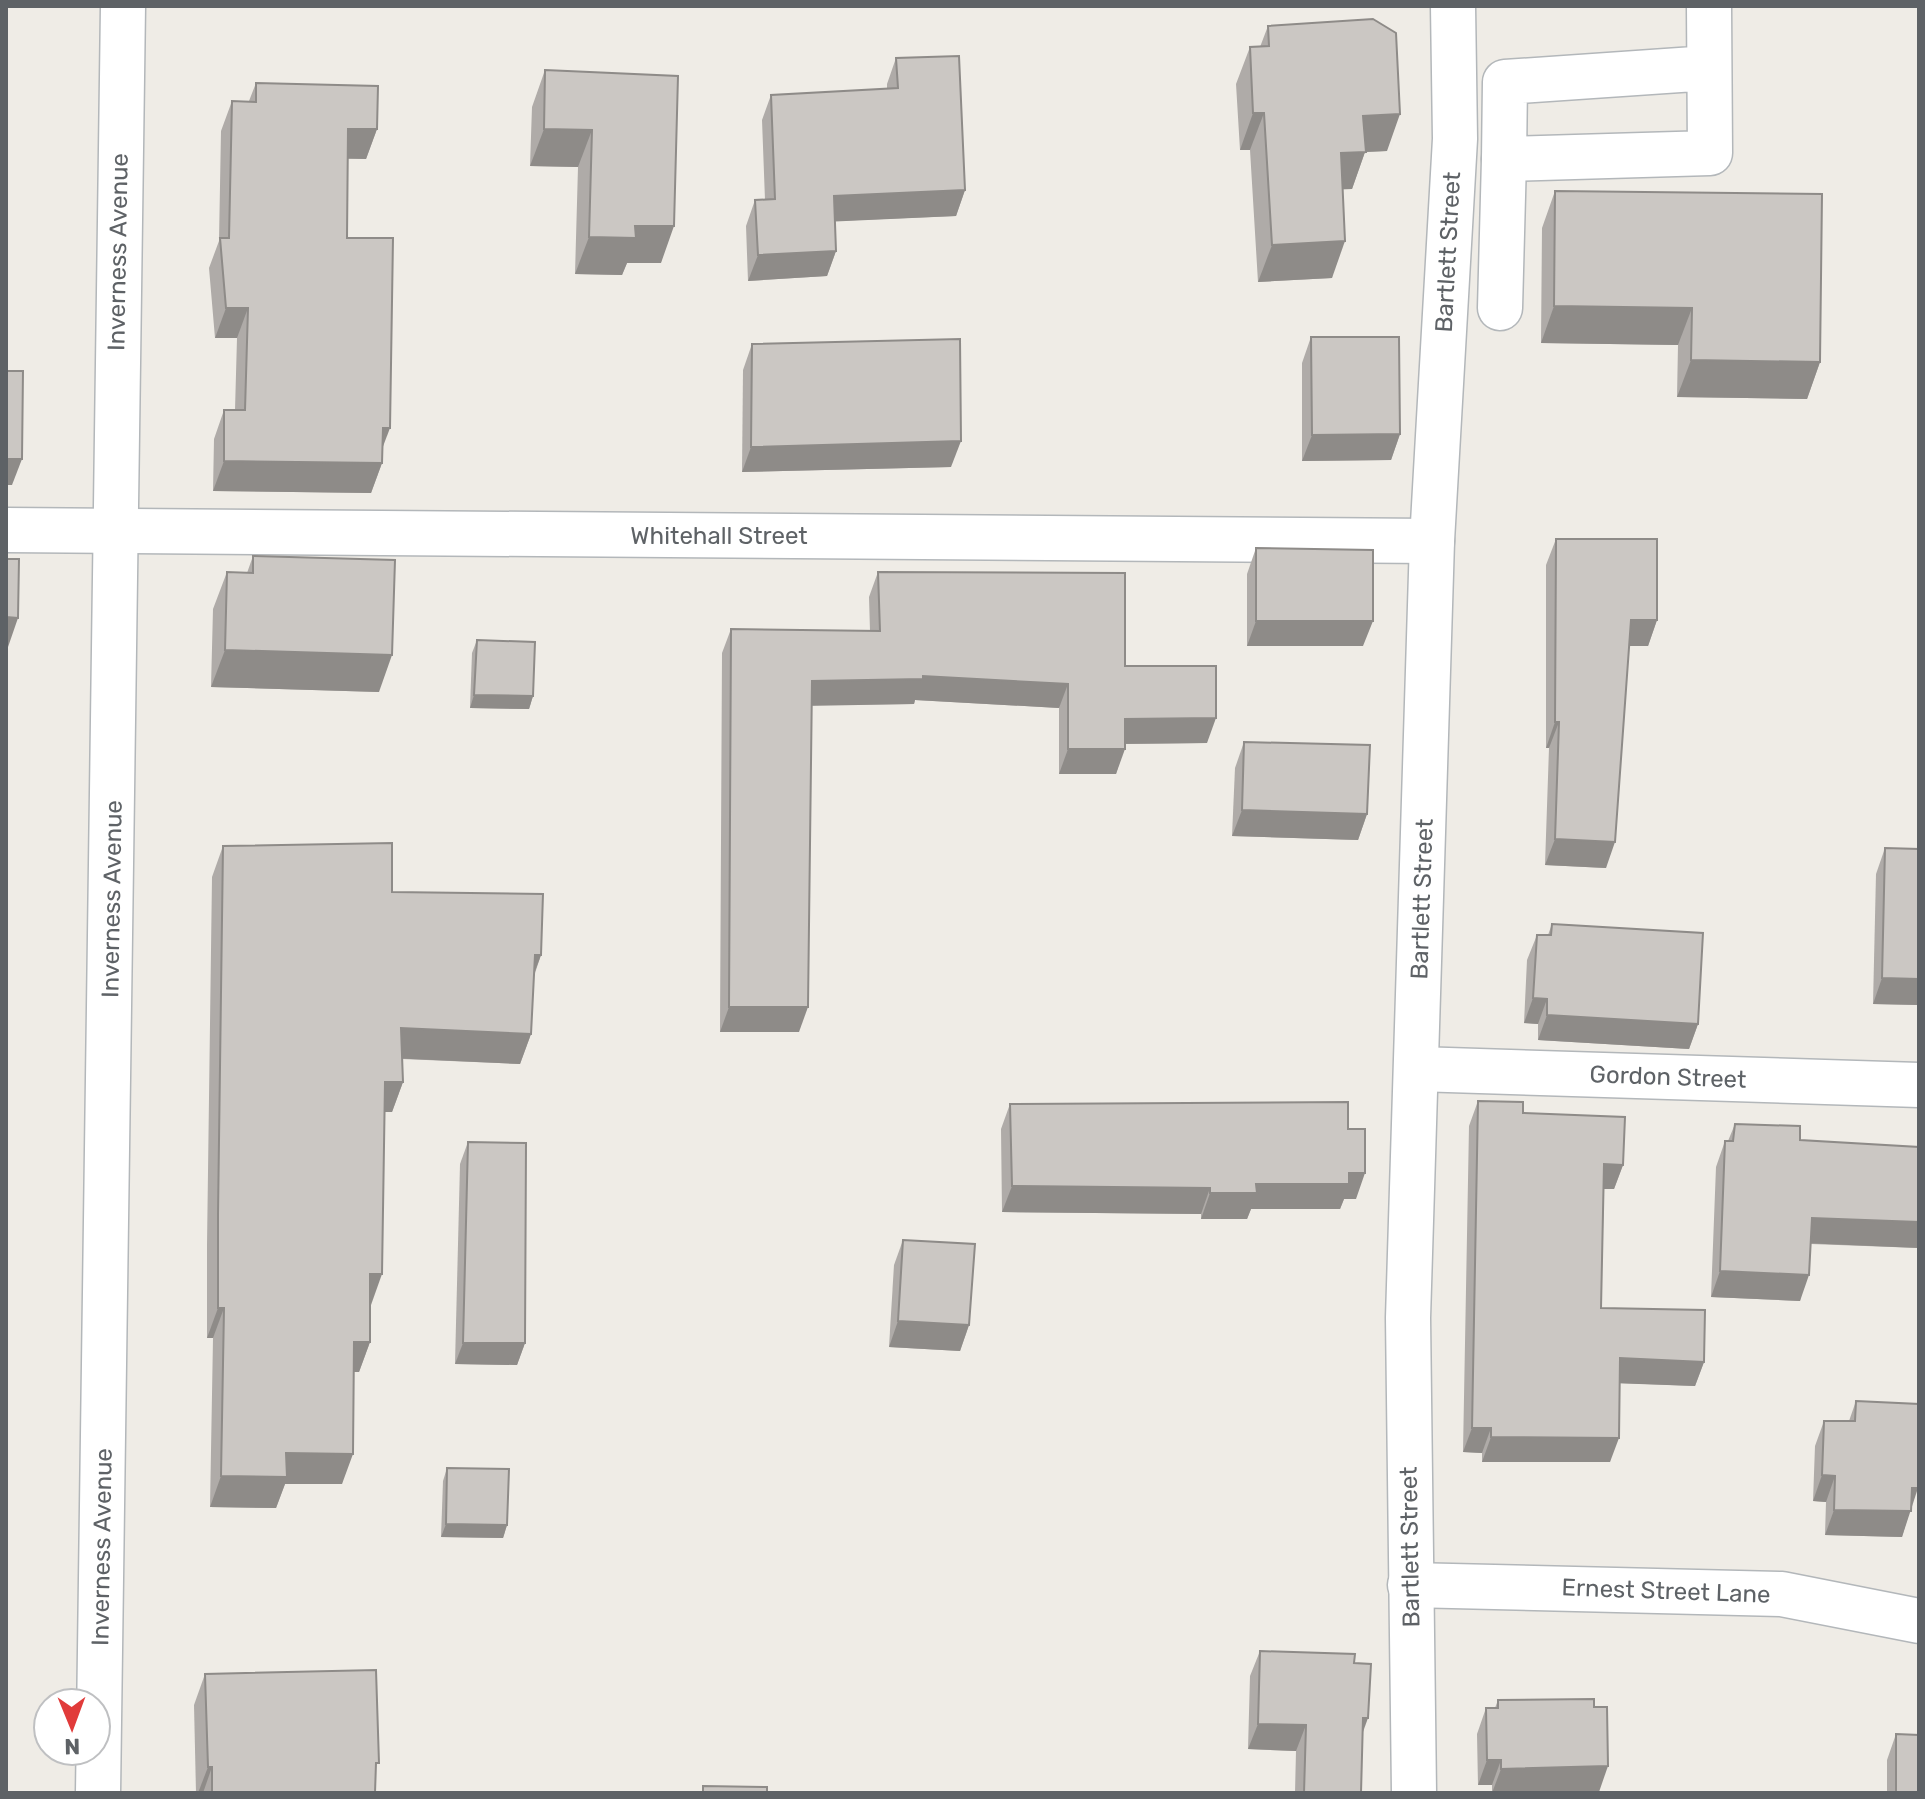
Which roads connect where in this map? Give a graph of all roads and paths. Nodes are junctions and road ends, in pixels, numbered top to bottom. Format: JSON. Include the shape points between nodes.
{"nodes":[{"id":1,"x":123,"y":6,"type":"edge"},
{"id":2,"x":1453,"y":6,"type":"edge"},
{"id":3,"x":1709,"y":6,"type":"edge"},
{"id":4,"x":1709,"y":68,"type":"junction"},
{"id":5,"x":1504,"y":159,"type":"junction"},
{"id":6,"x":1500,"y":308,"type":"dead end"},
{"id":7,"x":6,"y":530,"type":"edge"},
{"id":8,"x":117,"y":532,"type":"junction"},
{"id":9,"x":1432,"y":541,"type":"junction"},
{"id":10,"x":1417,"y":1069,"type":"junction"},
{"id":11,"x":1919,"y":1085,"type":"edge"},
{"id":12,"x":1410,"y":1585,"type":"junction"},
{"id":13,"x":1919,"y":1621,"type":"edge"},
{"id":14,"x":98,"y":1793,"type":"edge"},
{"id":15,"x":1414,"y":1793,"type":"edge"}],
"edges":[{"from":1,"to":8,"type":"street","name":"Inverness Avenue"},
{"from":2,"to":9,"type":"street","name":"Bartlett Street","via":[[1455,139]]},
{"from":3,"to":4,"type":"street"},
{"from":4,"to":5,"type":"street","via":[[1505,82]]},
{"from":4,"to":5,"type":"street","via":[[1710,153]]},
{"from":5,"to":6,"type":"street"},
{"from":7,"to":8,"type":"street","name":"Whitehall Street"},
{"from":8,"to":9,"type":"street","name":"Whitehall Street"},
{"from":8,"to":14,"type":"street","name":"Inverness Avenue"},
{"from":9,"to":10,"type":"street","name":"Bartlett Street"},
{"from":10,"to":11,"type":"street","name":"Gordon Street"},
{"from":10,"to":12,"type":"street","name":"Bartlett Street","via":[[1408,1318]]},
{"from":12,"to":13,"type":"street","name":"Ernest Street Lane","via":[[1782,1594]]},
{"from":12,"to":15,"type":"street","name":"Bartlett Street"}]}
